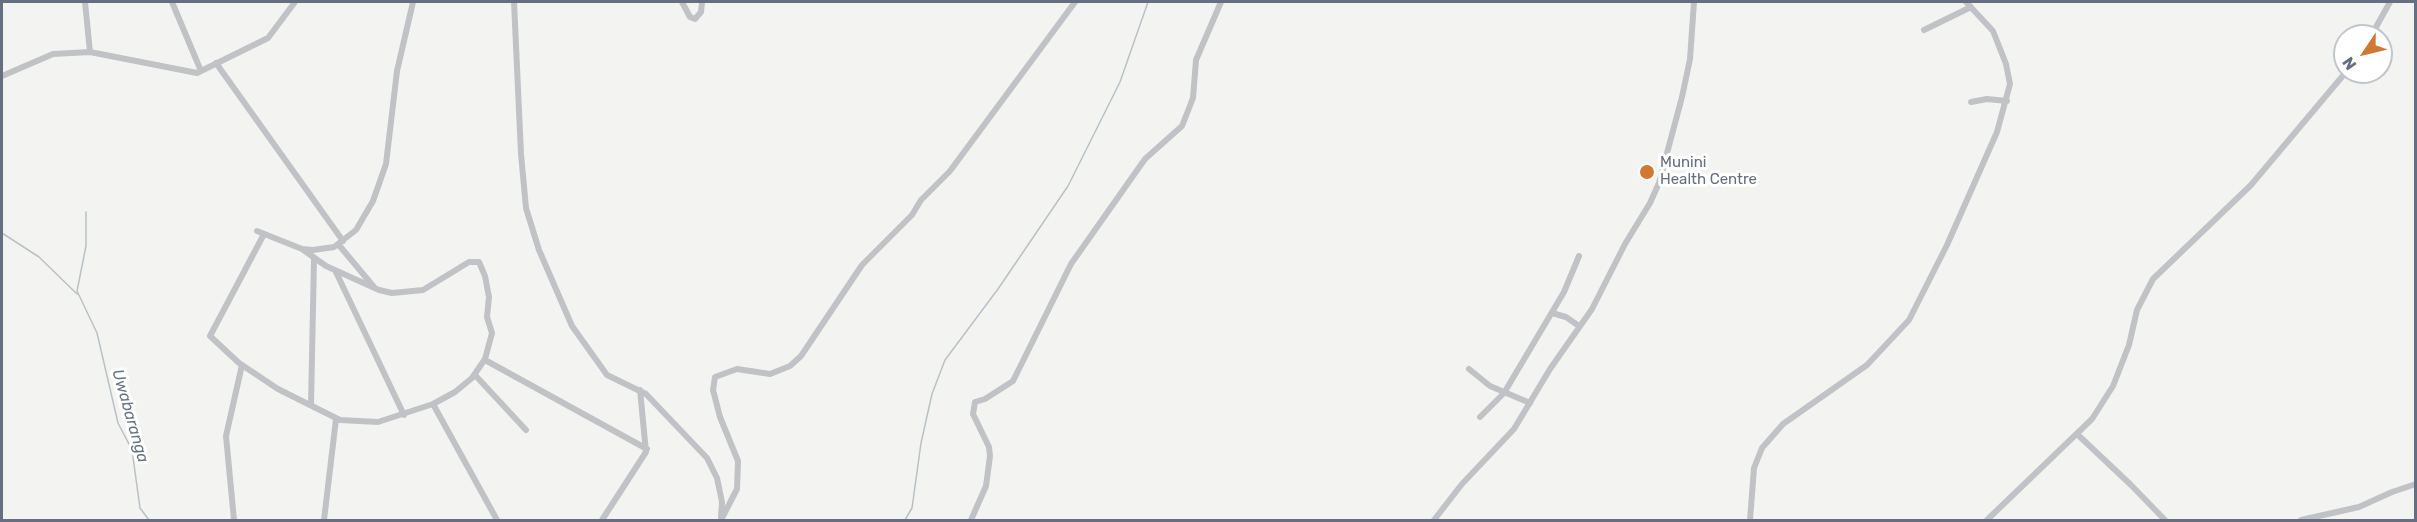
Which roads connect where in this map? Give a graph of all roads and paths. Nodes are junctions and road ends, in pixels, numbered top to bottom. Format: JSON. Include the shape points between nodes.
{"nodes":[{"id":1,"x":85,"y":2,"type":"edge"},
{"id":2,"x":172,"y":2,"type":"edge"},
{"id":3,"x":296,"y":2,"type":"edge"},
{"id":4,"x":413,"y":2,"type":"edge"},
{"id":5,"x":514,"y":2,"type":"edge"},
{"id":6,"x":682,"y":2,"type":"edge"},
{"id":7,"x":702,"y":2,"type":"edge"},
{"id":8,"x":1075,"y":2,"type":"edge"},
{"id":9,"x":1221,"y":2,"type":"edge"},
{"id":10,"x":1694,"y":2,"type":"edge"},
{"id":11,"x":2390,"y":2,"type":"edge"},
{"id":12,"x":1968,"y":4,"type":"edge"},
{"id":13,"x":2378,"y":24,"type":"edge"},
{"id":14,"x":1924,"y":30,"type":"dead end"},
{"id":15,"x":90,"y":52,"type":"junction"},
{"id":16,"x":216,"y":63,"type":"junction"},
{"id":17,"x":201,"y":71,"type":"junction"},
{"id":18,"x":2,"y":76,"type":"edge"},
{"id":19,"x":2336,"y":84,"type":"edge"},
{"id":20,"x":2007,"y":101,"type":"junction"},
{"id":21,"x":1971,"y":102,"type":"dead end"},
{"id":22,"x":256,"y":231,"type":"dead end"},
{"id":23,"x":264,"y":234,"type":"junction"},
{"id":24,"x":340,"y":242,"type":"junction"},
{"id":25,"x":302,"y":249,"type":"junction"},
{"id":26,"x":1579,"y":256,"type":"dead end"},
{"id":27,"x":314,"y":259,"type":"junction"},
{"id":28,"x":335,"y":270,"type":"junction"},
{"id":29,"x":376,"y":289,"type":"junction"},
{"id":30,"x":1552,"y":313,"type":"junction"},
{"id":31,"x":1579,"y":326,"type":"junction"},
{"id":32,"x":485,"y":360,"type":"junction"},
{"id":33,"x":242,"y":365,"type":"junction"},
{"id":34,"x":1469,"y":369,"type":"dead end"},
{"id":35,"x":475,"y":375,"type":"junction"},
{"id":36,"x":640,"y":390,"type":"junction"},
{"id":37,"x":1504,"y":393,"type":"junction"},
{"id":38,"x":1530,"y":403,"type":"junction"},
{"id":39,"x":433,"y":404,"type":"junction"},
{"id":40,"x":311,"y":405,"type":"junction"},
{"id":41,"x":404,"y":415,"type":"junction"},
{"id":42,"x":1480,"y":417,"type":"dead end"},
{"id":43,"x":336,"y":419,"type":"junction"},
{"id":44,"x":526,"y":430,"type":"dead end"},
{"id":45,"x":2077,"y":434,"type":"junction"},
{"id":46,"x":647,"y":449,"type":"junction"},
{"id":47,"x":2415,"y":484,"type":"edge"},
{"id":48,"x":234,"y":520,"type":"edge"},
{"id":49,"x":324,"y":520,"type":"edge"},
{"id":50,"x":497,"y":520,"type":"edge"},
{"id":51,"x":602,"y":520,"type":"edge"},
{"id":52,"x":721,"y":520,"type":"edge"},
{"id":53,"x":971,"y":520,"type":"edge"},
{"id":54,"x":1434,"y":520,"type":"edge"},
{"id":55,"x":1750,"y":520,"type":"edge"},
{"id":56,"x":1988,"y":520,"type":"edge"},
{"id":57,"x":2165,"y":520,"type":"edge"},
{"id":58,"x":2301,"y":520,"type":"edge"}],
"edges":[{"from":1,"to":15,"type":"street"},
{"from":2,"to":17,"type":"street"},
{"from":3,"to":16,"type":"street","via":[[268,38]]},
{"from":4,"to":24,"type":"street","via":[[397,70],[386,164],[366,215],[356,230]]},
{"from":5,"to":36,"type":"street","via":[[519,132],[531,228],[572,326],[607,375]]},
{"from":6,"to":7,"type":"street","via":[[695,19]]},
{"from":8,"to":52,"type":"street","via":[[950,171],[862,265],[801,356],[790,366],[770,374],[737,369],[715,377],[713,390],[720,417],[738,461],[737,489]]},
{"from":9,"to":53,"type":"street","via":[[1196,60],[1193,98],[1182,126],[1145,159],[1071,264],[1013,381],[975,402],[973,414],[990,456],[986,486]]},
{"from":10,"to":31,"type":"street","via":[[1684,88],[1659,183],[1592,309]]},
{"from":11,"to":13,"type":"street"},
{"from":12,"to":14,"type":"street"},
{"from":12,"to":20,"type":"street","via":[[1993,31],[2001,47],[2010,84]]},
{"from":15,"to":17,"type":"street","via":[[188,73]]},
{"from":15,"to":18,"type":"street","via":[[53,54]]},
{"from":16,"to":17,"type":"street"},
{"from":16,"to":24,"type":"street"},
{"from":19,"to":45,"type":"street","via":[[2251,185],[2153,279],[2137,310],[2113,386]]},
{"from":20,"to":21,"type":"street"},
{"from":20,"to":55,"type":"street","via":[[1962,213],[1908,320],[1867,365],[1772,434],[1754,468]]},
{"from":22,"to":23,"type":"street"},
{"from":23,"to":25,"type":"street"},
{"from":23,"to":33,"type":"street","via":[[210,336]]},
{"from":24,"to":25,"type":"street","via":[[320,250]]},
{"from":24,"to":29,"type":"street"},
{"from":25,"to":27,"type":"street"},
{"from":26,"to":30,"type":"street"},
{"from":27,"to":28,"type":"street"},
{"from":27,"to":40,"type":"street"},
{"from":28,"to":29,"type":"street"},
{"from":28,"to":41,"type":"street"},
{"from":29,"to":32,"type":"street","via":[[397,293],[423,290],[469,262],[479,262],[489,297],[487,317],[492,333]]},
{"from":30,"to":31,"type":"street"},
{"from":30,"to":37,"type":"street"},
{"from":31,"to":38,"type":"street"},
{"from":32,"to":35,"type":"street"},
{"from":32,"to":46,"type":"street"},
{"from":33,"to":40,"type":"street"},
{"from":33,"to":48,"type":"street","via":[[226,436]]},
{"from":34,"to":37,"type":"street"},
{"from":35,"to":39,"type":"street"},
{"from":35,"to":44,"type":"street"},
{"from":36,"to":46,"type":"street"},
{"from":36,"to":52,"type":"street","via":[[658,403],[713,466],[722,502]]},
{"from":37,"to":38,"type":"street"},
{"from":37,"to":42,"type":"street"},
{"from":38,"to":54,"type":"street","via":[[1514,429]]},
{"from":39,"to":41,"type":"street"},
{"from":39,"to":50,"type":"street"},
{"from":40,"to":43,"type":"street"},
{"from":41,"to":43,"type":"street","via":[[369,423]]},
{"from":43,"to":49,"type":"street"},
{"from":45,"to":56,"type":"street"},
{"from":45,"to":57,"type":"street"},
{"from":46,"to":51,"type":"street"},
{"from":47,"to":58,"type":"street","via":[[2359,507]]}]}
